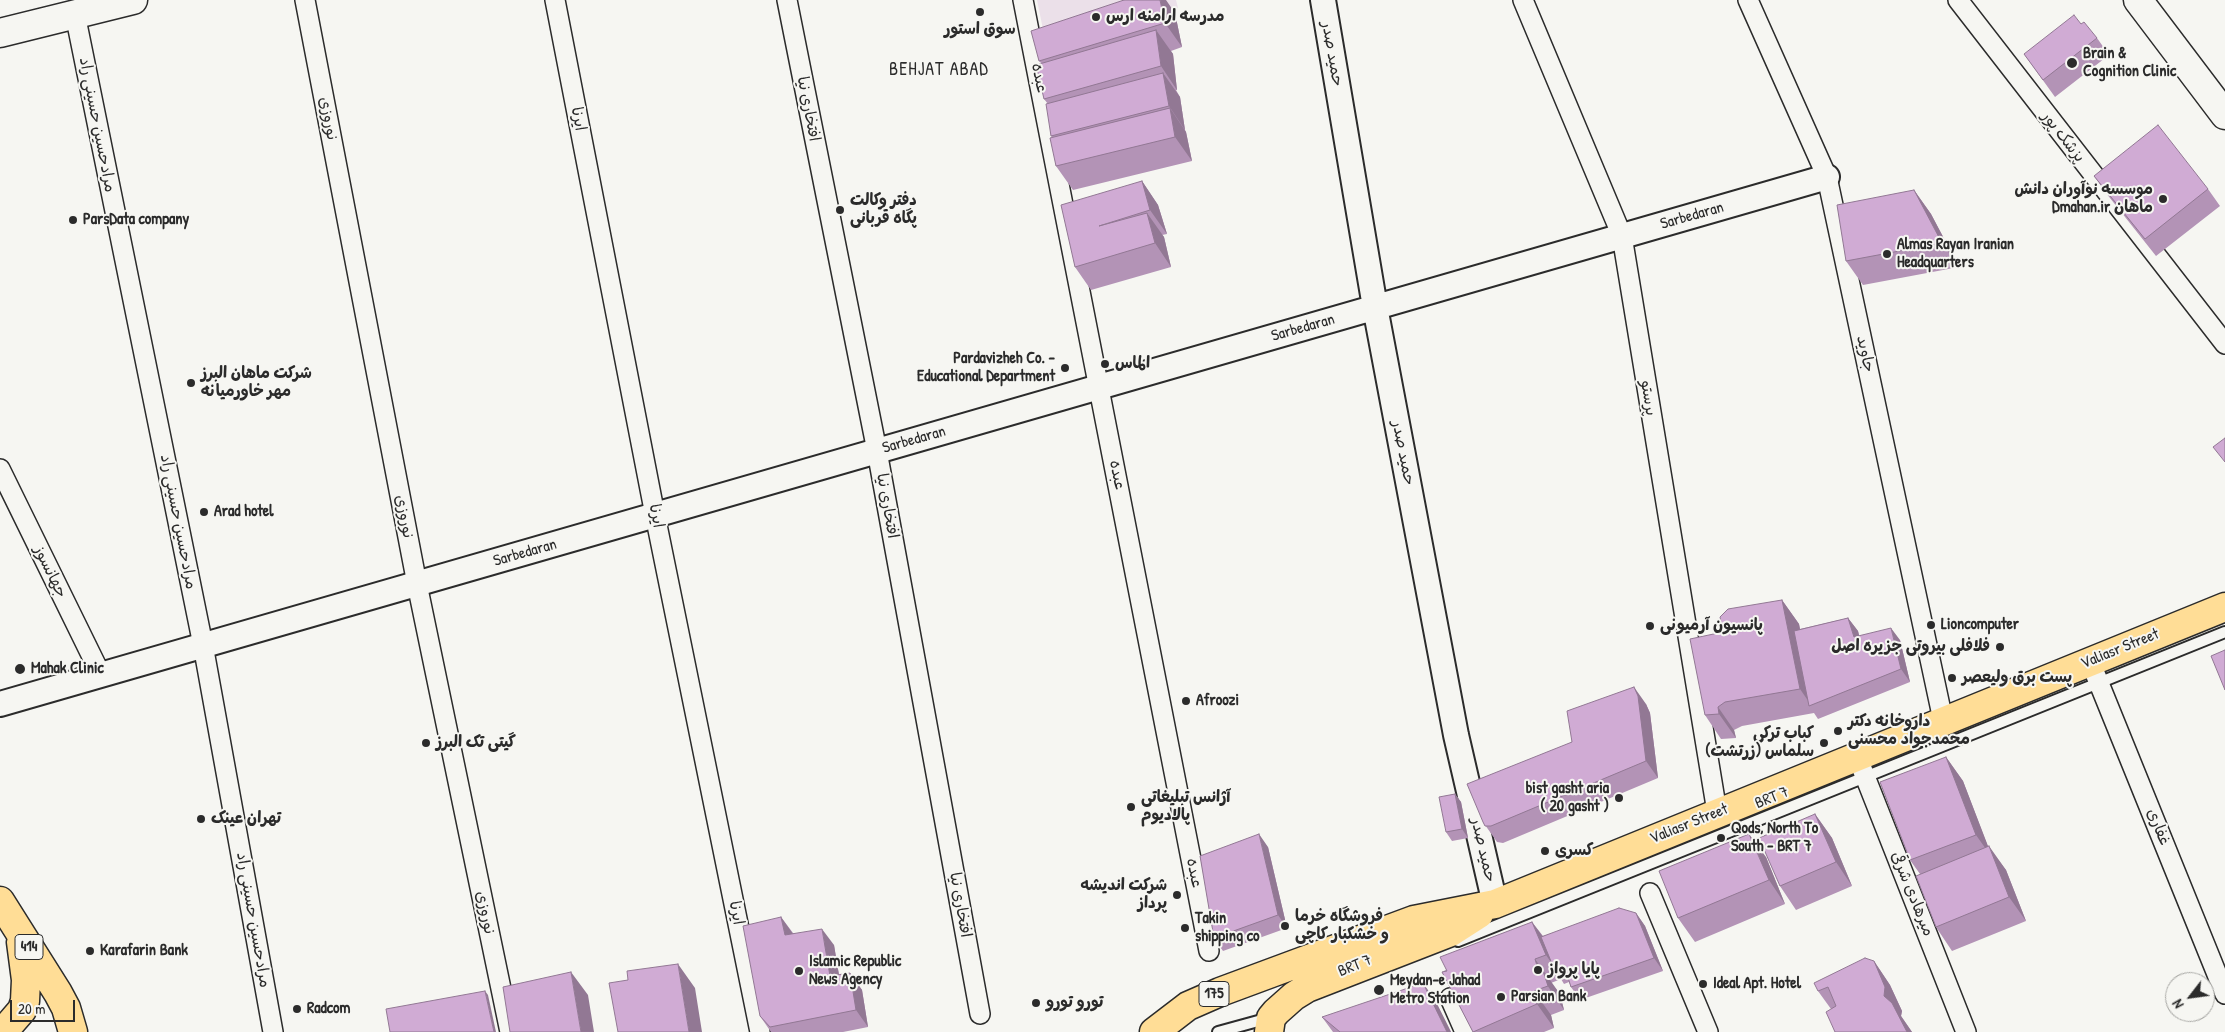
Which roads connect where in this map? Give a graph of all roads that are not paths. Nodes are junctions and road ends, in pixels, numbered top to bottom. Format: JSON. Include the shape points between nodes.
{"nodes":[{"id":1,"x":131,"y":0,"type":"edge"},
{"id":2,"x":305,"y":0,"type":"edge"},
{"id":3,"x":555,"y":0,"type":"edge"},
{"id":4,"x":786,"y":0,"type":"edge"},
{"id":5,"x":1023,"y":0,"type":"edge"},
{"id":6,"x":1323,"y":0,"type":"edge"},
{"id":7,"x":1523,"y":0,"type":"edge"},
{"id":8,"x":1748,"y":0,"type":"edge"},
{"id":9,"x":1958,"y":0,"type":"edge"},
{"id":10,"x":2138,"y":0,"type":"edge"},
{"id":11,"x":75,"y":14,"type":"junction"},
{"id":12,"x":0,"y":33,"type":"edge"},
{"id":13,"x":2225,"y":115,"type":"edge"},
{"id":14,"x":1827,"y":177,"type":"junction"},
{"id":15,"x":1622,"y":236,"type":"junction"},
{"id":16,"x":1375,"y":307,"type":"junction"},
{"id":17,"x":2225,"y":344,"type":"edge"},
{"id":18,"x":1100,"y":387,"type":"junction"},
{"id":19,"x":877,"y":451,"type":"junction"},
{"id":20,"x":0,"y":470,"type":"edge"},
{"id":21,"x":655,"y":515,"type":"junction"},
{"id":22,"x":417,"y":584,"type":"junction"},
{"id":23,"x":2225,"y":607,"type":"edge"},
{"id":24,"x":2225,"y":632,"type":"edge"},
{"id":25,"x":203,"y":645,"type":"junction"},
{"id":26,"x":2095,"y":672,"type":"junction"},
{"id":27,"x":101,"y":675,"type":"junction"},
{"id":28,"x":0,"y":704,"type":"edge"},
{"id":29,"x":1943,"y":720,"type":"junction"},
{"id":30,"x":1861,"y":767,"type":"junction"},
{"id":31,"x":1717,"y":812,"type":"junction"},
{"id":32,"x":1650,"y":892,"type":"dead end"},
{"id":33,"x":0,"y":901,"type":"edge"},
{"id":34,"x":1495,"y":904,"type":"junction"},
{"id":35,"x":10,"y":926,"type":"edge"},
{"id":36,"x":1449,"y":945,"type":"dead end"},
{"id":37,"x":1210,"y":951,"type":"dead end"},
{"id":38,"x":58,"y":993,"type":"junction"},
{"id":39,"x":2225,"y":994,"type":"edge"},
{"id":40,"x":1450,"y":998,"type":"edge"},
{"id":41,"x":1303,"y":1004,"type":"dead end"},
{"id":42,"x":980,"y":1014,"type":"dead end"},
{"id":43,"x":1270,"y":1025,"type":"edge"},
{"id":44,"x":3,"y":1032,"type":"edge"},
{"id":45,"x":73,"y":1032,"type":"edge"},
{"id":46,"x":92,"y":1032,"type":"edge"},
{"id":47,"x":273,"y":1032,"type":"edge"},
{"id":48,"x":510,"y":1032,"type":"edge"},
{"id":49,"x":760,"y":1032,"type":"edge"},
{"id":50,"x":1154,"y":1032,"type":"edge"},
{"id":51,"x":1218,"y":1032,"type":"edge"},
{"id":52,"x":1465,"y":1032,"type":"edge"},
{"id":53,"x":1708,"y":1032,"type":"edge"},
{"id":54,"x":1966,"y":1032,"type":"edge"}],
"edges":[{"from":1,"to":11,"type":"main road"},
{"from":2,"to":22,"type":"street","name":"نوروزی"},
{"from":3,"to":21,"type":"street","name":"ايرنا"},
{"from":4,"to":19,"type":"street","name":"افتخاری نیا"},
{"from":5,"to":18,"type":"street","name":"عبده"},
{"from":6,"to":16,"type":"street","name":"حمید صدر"},
{"from":7,"to":15,"type":"street","name":"پرستو"},
{"from":8,"to":14,"type":"street","name":"جاوید"},
{"from":9,"to":17,"type":"street","name":"پزشک پور"},
{"from":10,"to":13,"type":"main road"},
{"from":11,"to":12,"type":"main road"},
{"from":11,"to":25,"type":"street","name":"مرادحسین حسینی راد"},
{"from":14,"to":15,"type":"street","name":"Sarbedaran"},
{"from":14,"to":29,"type":"street","name":"جاوید"},
{"from":15,"to":16,"type":"street","name":"Sarbedaran"},
{"from":15,"to":31,"type":"street","name":"پرستو"},
{"from":16,"to":18,"type":"street","name":"Sarbedaran"},
{"from":16,"to":34,"type":"street","name":"حمید صدر","via":[[1456,735]]},
{"from":18,"to":19,"type":"street","name":"Sarbedaran"},
{"from":18,"to":37,"type":"street","name":"عبده"},
{"from":19,"to":21,"type":"street","name":"Sarbedaran"},
{"from":19,"to":42,"type":"street","name":"افتخاری نیا"},
{"from":20,"to":27,"type":"street","name":"جهانسوز"},
{"from":21,"to":22,"type":"street","name":"Sarbedaran"},
{"from":21,"to":49,"type":"street","name":"ايرنا"},
{"from":22,"to":25,"type":"street","name":"Sarbedaran"},
{"from":22,"to":48,"type":"street","name":"نوروزی"},
{"from":23,"to":26,"type":"main road","name":"Valiasr Street","number":"175"},
{"from":24,"to":26,"type":"lane","name":"BRT 7"},
{"from":25,"to":27,"type":"street","name":"Sarbedaran"},
{"from":25,"to":47,"type":"street","name":"مرادحسین حسینی راد"},
{"from":26,"to":29,"type":"main road","name":"Valiasr Street","number":"175"},
{"from":26,"to":30,"type":"lane","name":"BRT 7"},
{"from":26,"to":39,"type":"street","name":"غفاری"},
{"from":27,"to":28,"type":"street","name":"Sarbedaran"},
{"from":29,"to":30,"type":"main road","name":"Valiasr Street","number":"175"},
{"from":30,"to":31,"type":"main road","name":"Valiasr Street","number":"175"},
{"from":30,"to":36,"type":"lane","name":"BRT 7"},
{"from":30,"to":54,"type":"street","name":"میرهادی شرقی"},
{"from":31,"to":34,"type":"main road","name":"Valiasr Street","number":"175"},
{"from":32,"to":53,"type":"street"},
{"from":33,"to":35,"type":"main road","number":"414"},
{"from":34,"to":43,"type":"main road","via":[[1451,932],[1307,988],[1282,1006]]},
{"from":34,"to":50,"type":"main road","name":"Valiasr Street","number":"175","via":[[1414,920],[1220,992],[1188,1006]]},
{"from":35,"to":38,"type":"main road","number":"414"},
{"from":35,"to":44,"type":"main road","via":[[26,980],[25,1001]]},
{"from":38,"to":45,"type":"main road","number":"414"},
{"from":38,"to":46,"type":"main road"},
{"from":40,"to":52,"type":"street"},
{"from":41,"to":43,"type":"lane"},
{"from":43,"to":51,"type":"lane"}]}
